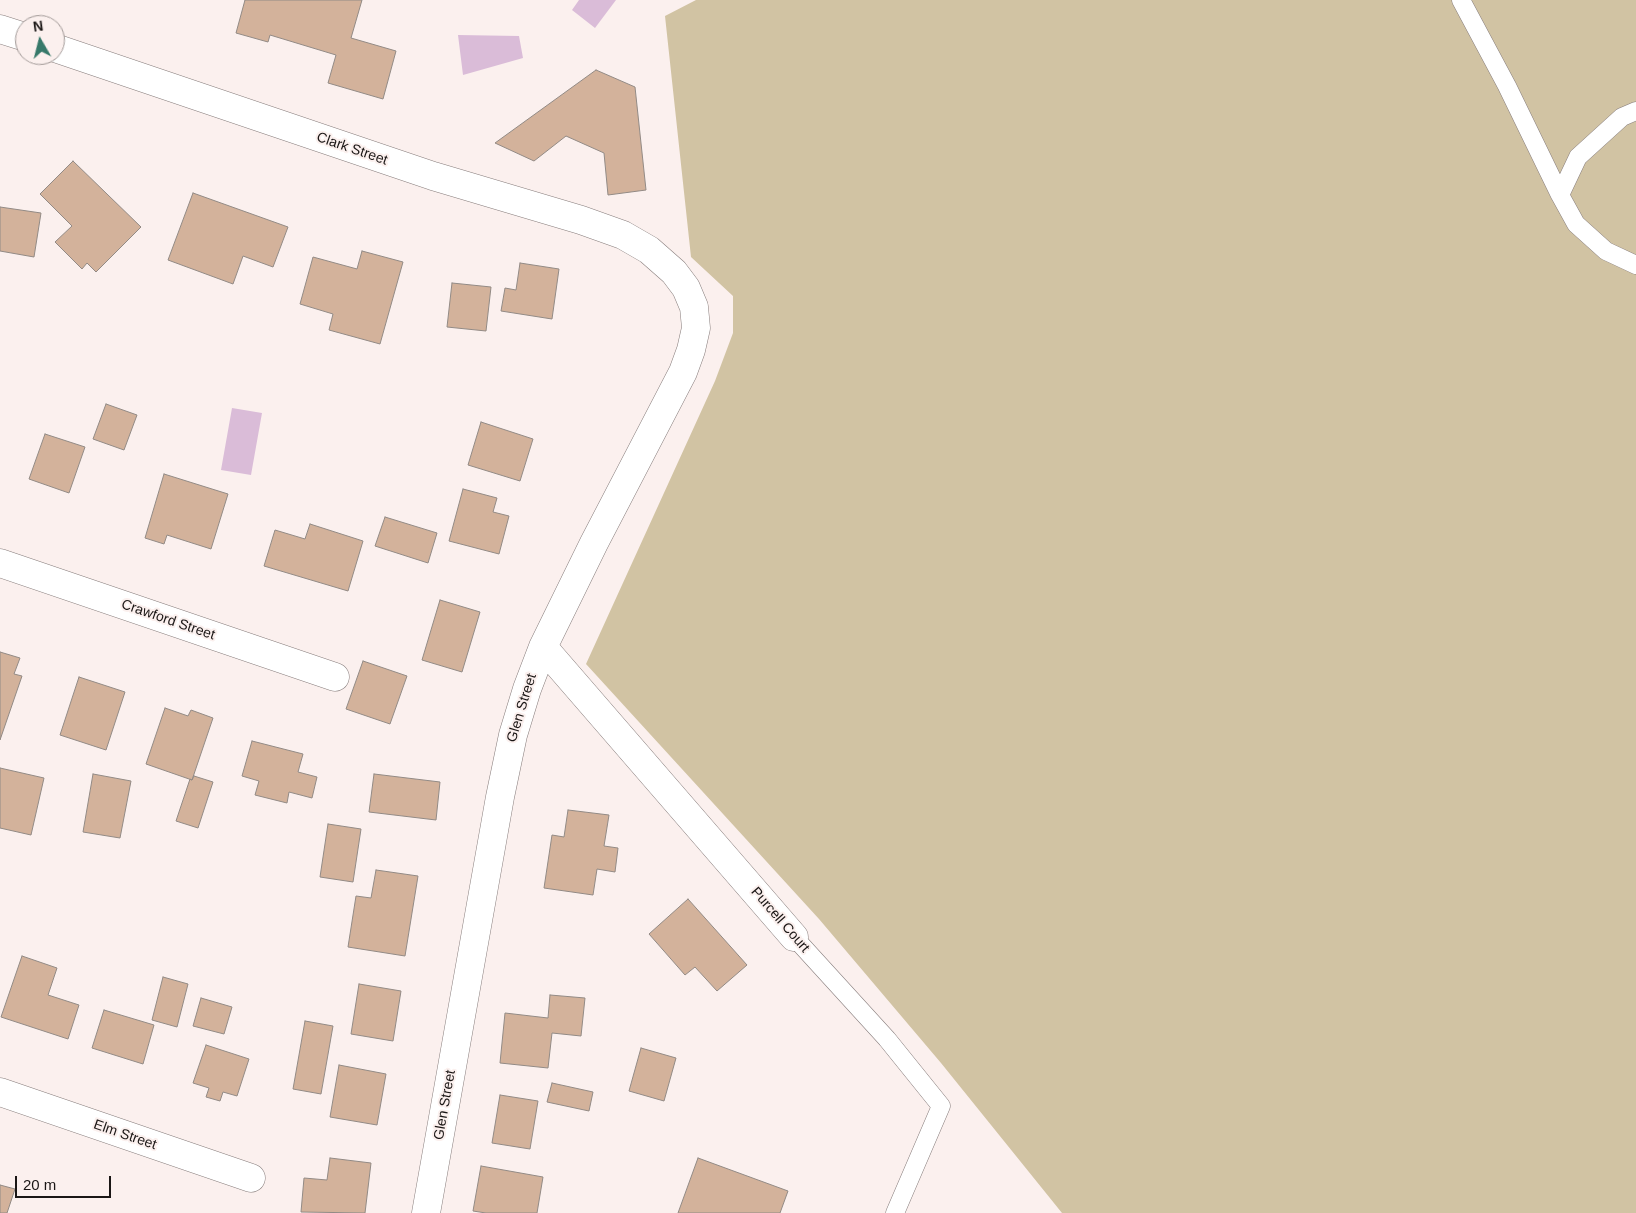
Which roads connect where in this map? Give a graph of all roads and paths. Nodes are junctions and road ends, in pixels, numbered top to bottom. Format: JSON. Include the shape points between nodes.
{"nodes":[{"id":1,"x":1461,"y":0,"type":"edge"},
{"id":2,"x":0,"y":29,"type":"edge"},
{"id":3,"x":15,"y":34,"type":"edge"},
{"id":4,"x":65,"y":51,"type":"edge"},
{"id":5,"x":1636,"y":110,"type":"edge"},
{"id":6,"x":1560,"y":195,"type":"junction"},
{"id":7,"x":649,"y":250,"type":"joint"},
{"id":8,"x":1636,"y":266,"type":"edge"},
{"id":9,"x":0,"y":563,"type":"edge"},
{"id":10,"x":543,"y":647,"type":"junction"},
{"id":11,"x":335,"y":677,"type":"dead end"},
{"id":12,"x":794,"y":937,"type":"joint"},
{"id":13,"x":0,"y":1092,"type":"edge"},
{"id":14,"x":251,"y":1178,"type":"dead end"},
{"id":15,"x":426,"y":1213,"type":"edge"},
{"id":16,"x":895,"y":1213,"type":"edge"}],
"edges":[{"from":1,"to":6,"type":"lane"},
{"from":2,"to":3,"type":"street"},
{"from":4,"to":7,"type":"street","name":"Clark Street","via":[[433,176],[590,223],[623,235]]},
{"from":5,"to":6,"type":"lane","via":[[1622,117],[1578,158]]},
{"from":6,"to":8,"type":"lane","via":[[1576,224],[1606,252]]},
{"from":7,"to":10,"type":"street","name":"Glen Street","via":[[674,272],[686,288],[694,308],[696,328],[692,350],[684,372]]},
{"from":9,"to":11,"type":"street","name":"Crawford Street"},
{"from":10,"to":12,"type":"street","name":"Purcell Court"},
{"from":10,"to":15,"type":"street","name":"Glen Street","via":[[512,735],[501,788]]},
{"from":12,"to":16,"type":"lane","name":"Purcell Court","via":[[887,1039],[941,1106]]},
{"from":13,"to":14,"type":"street","name":"Elm Street"}]}
